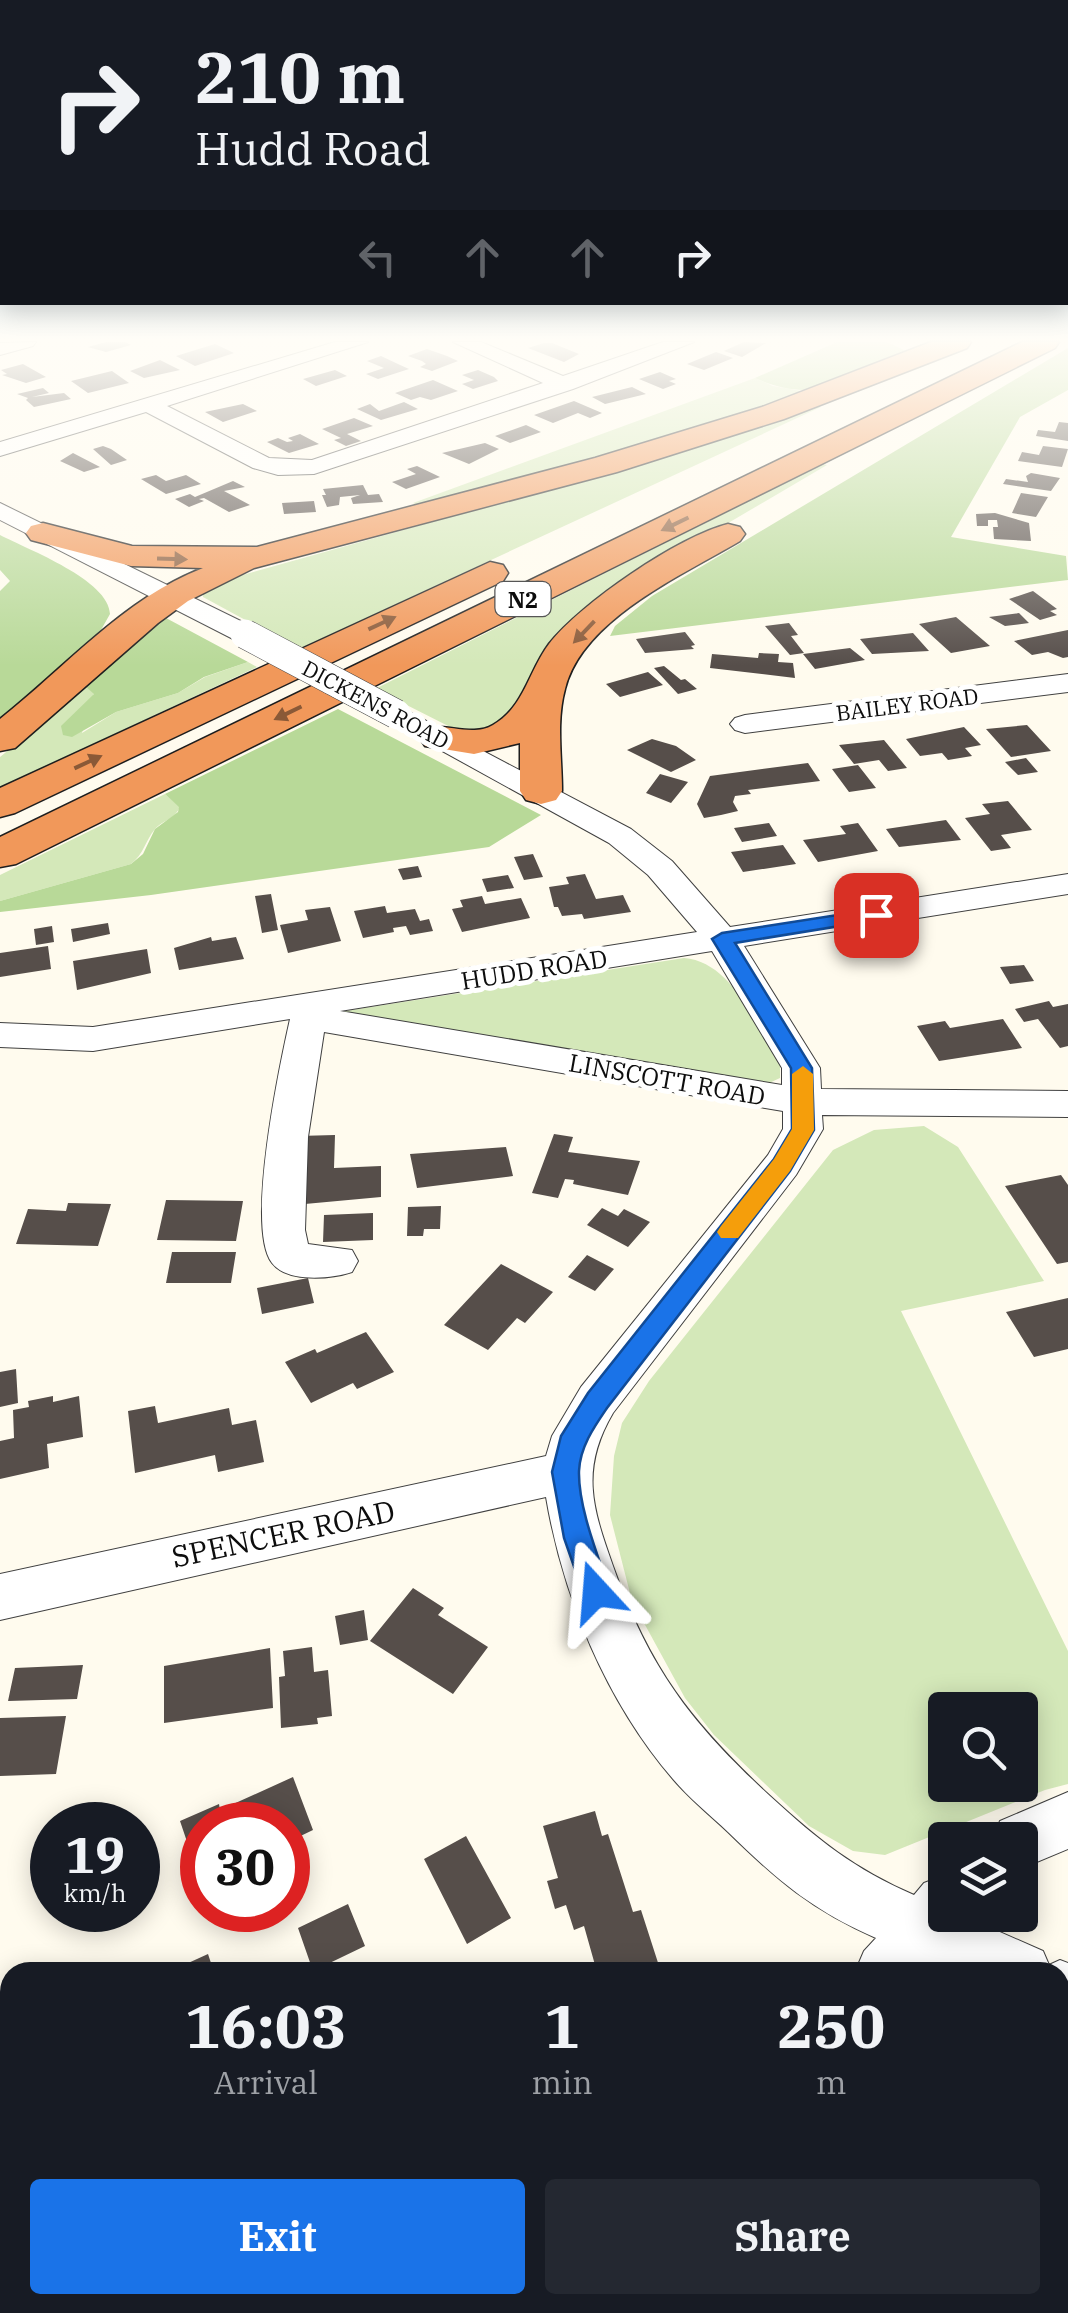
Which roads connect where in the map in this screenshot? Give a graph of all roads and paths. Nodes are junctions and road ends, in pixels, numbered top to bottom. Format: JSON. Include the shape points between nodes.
{"nodes":[{"id":1,"x":236,"y":450,"type":"edge"},
{"id":2,"x":370,"y":450,"type":"edge"},
{"id":3,"x":654,"y":450,"type":"edge"},
{"id":4,"x":753,"y":450,"type":"edge"},
{"id":5,"x":825,"y":450,"type":"edge"},
{"id":6,"x":871,"y":450,"type":"edge"},
{"id":7,"x":629,"y":508,"type":"dead end"},
{"id":8,"x":0,"y":510,"type":"edge"},
{"id":9,"x":42,"y":532,"type":"junction"},
{"id":10,"x":258,"y":558,"type":"junction"},
{"id":11,"x":523,"y":558,"type":"dead end"},
{"id":12,"x":170,"y":596,"type":"junction"},
{"id":13,"x":118,"y":636,"type":"junction"},
{"id":14,"x":1068,"y":682,"type":"edge"},
{"id":15,"x":543,"y":699,"type":"junction"},
{"id":16,"x":745,"y":724,"type":"dead end"},
{"id":17,"x":439,"y":737,"type":"junction"},
{"id":18,"x":0,"y":740,"type":"edge"},
{"id":19,"x":540,"y":791,"type":"junction"},
{"id":20,"x":0,"y":804,"type":"edge"},
{"id":21,"x":0,"y":854,"type":"edge"},
{"id":22,"x":1068,"y":884,"type":"edge"},
{"id":23,"x":722,"y":939,"type":"junction"},
{"id":24,"x":269,"y":1012,"type":"junction"},
{"id":25,"x":309,"y":1018,"type":"junction"},
{"id":26,"x":0,"y":1035,"type":"edge"},
{"id":27,"x":805,"y":1102,"type":"junction"},
{"id":28,"x":1068,"y":1104,"type":"edge"},
{"id":29,"x":337,"y":1261,"type":"dead end"},
{"id":30,"x":566,"y":1472,"type":"junction"},
{"id":31,"x":0,"y":1597,"type":"edge"},
{"id":32,"x":1068,"y":1820,"type":"edge"},
{"id":33,"x":1038,"y":1833,"type":"edge"},
{"id":34,"x":928,"y":1914,"type":"edge"},
{"id":35,"x":928,"y":1922,"type":"edge"},
{"id":36,"x":960,"y":1932,"type":"edge"},
{"id":37,"x":894,"y":1962,"type":"edge"},
{"id":38,"x":1007,"y":1962,"type":"edge"}],
"edges":[{"from":1,"to":2,"type":"street","via":[[294,469]]},
{"from":3,"to":10,"type":"highway"},
{"from":4,"to":7,"type":"highway"},
{"from":5,"to":21,"type":"highway","number":"N2","one_way":true},
{"from":6,"to":15,"type":"highway","one_way":true,"via":[[622,598],[562,655]]},
{"from":8,"to":9,"type":"street","name":"DICKENS ROAD"},
{"from":9,"to":10,"type":"highway","one_way":true,"via":[[132,556]]},
{"from":9,"to":12,"type":"street","name":"DICKENS ROAD"},
{"from":9,"to":13,"type":"highway","via":[[118,584],[128,609]]},
{"from":10,"to":12,"type":"highway"},
{"from":20,"to":11,"type":"highway","number":"N2","one_way":true},
{"from":12,"to":13,"type":"highway"},
{"from":12,"to":17,"type":"street","name":"DICKENS ROAD","bridge":true},
{"from":13,"to":18,"type":"highway"},
{"from":14,"to":16,"type":"street","name":"BAILEY ROAD"},
{"from":15,"to":17,"type":"highway","via":[[510,734],[493,742]]},
{"from":15,"to":19,"type":"highway"},
{"from":17,"to":19,"type":"street","name":"DICKENS ROAD"},
{"from":19,"to":23,"type":"street","name":"DICKENS ROAD","via":[[638,848]]},
{"from":22,"to":23,"type":"street","name":"HUDD ROAD"},
{"from":23,"to":24,"type":"street","name":"HUDD ROAD"},
{"from":23,"to":27,"type":"street","name":"DICKENS ROAD","via":[[792,1047]]},
{"from":24,"to":25,"type":"street","name":"LINSCOTT ROAD"},
{"from":24,"to":26,"type":"street","name":"HUDD ROAD","via":[[93,1040]]},
{"from":25,"to":27,"type":"street","name":"LINSCOTT ROAD"},
{"from":25,"to":29,"type":"street","via":[[281,1226],[288,1254]]},
{"from":27,"to":28,"type":"street","name":"LINSCOTT ROAD"},
{"from":27,"to":30,"type":"street","via":[[803,1130],[782,1165],[598,1400],[574,1436]]},
{"from":30,"to":31,"type":"street","name":"SPENCER ROAD"},
{"from":30,"to":34,"type":"street","via":[[578,1538],[608,1628],[692,1760],[806,1868],[862,1902]]},
{"from":32,"to":33,"type":"street"},
{"from":35,"to":37,"type":"street"},
{"from":36,"to":38,"type":"street"}]}
